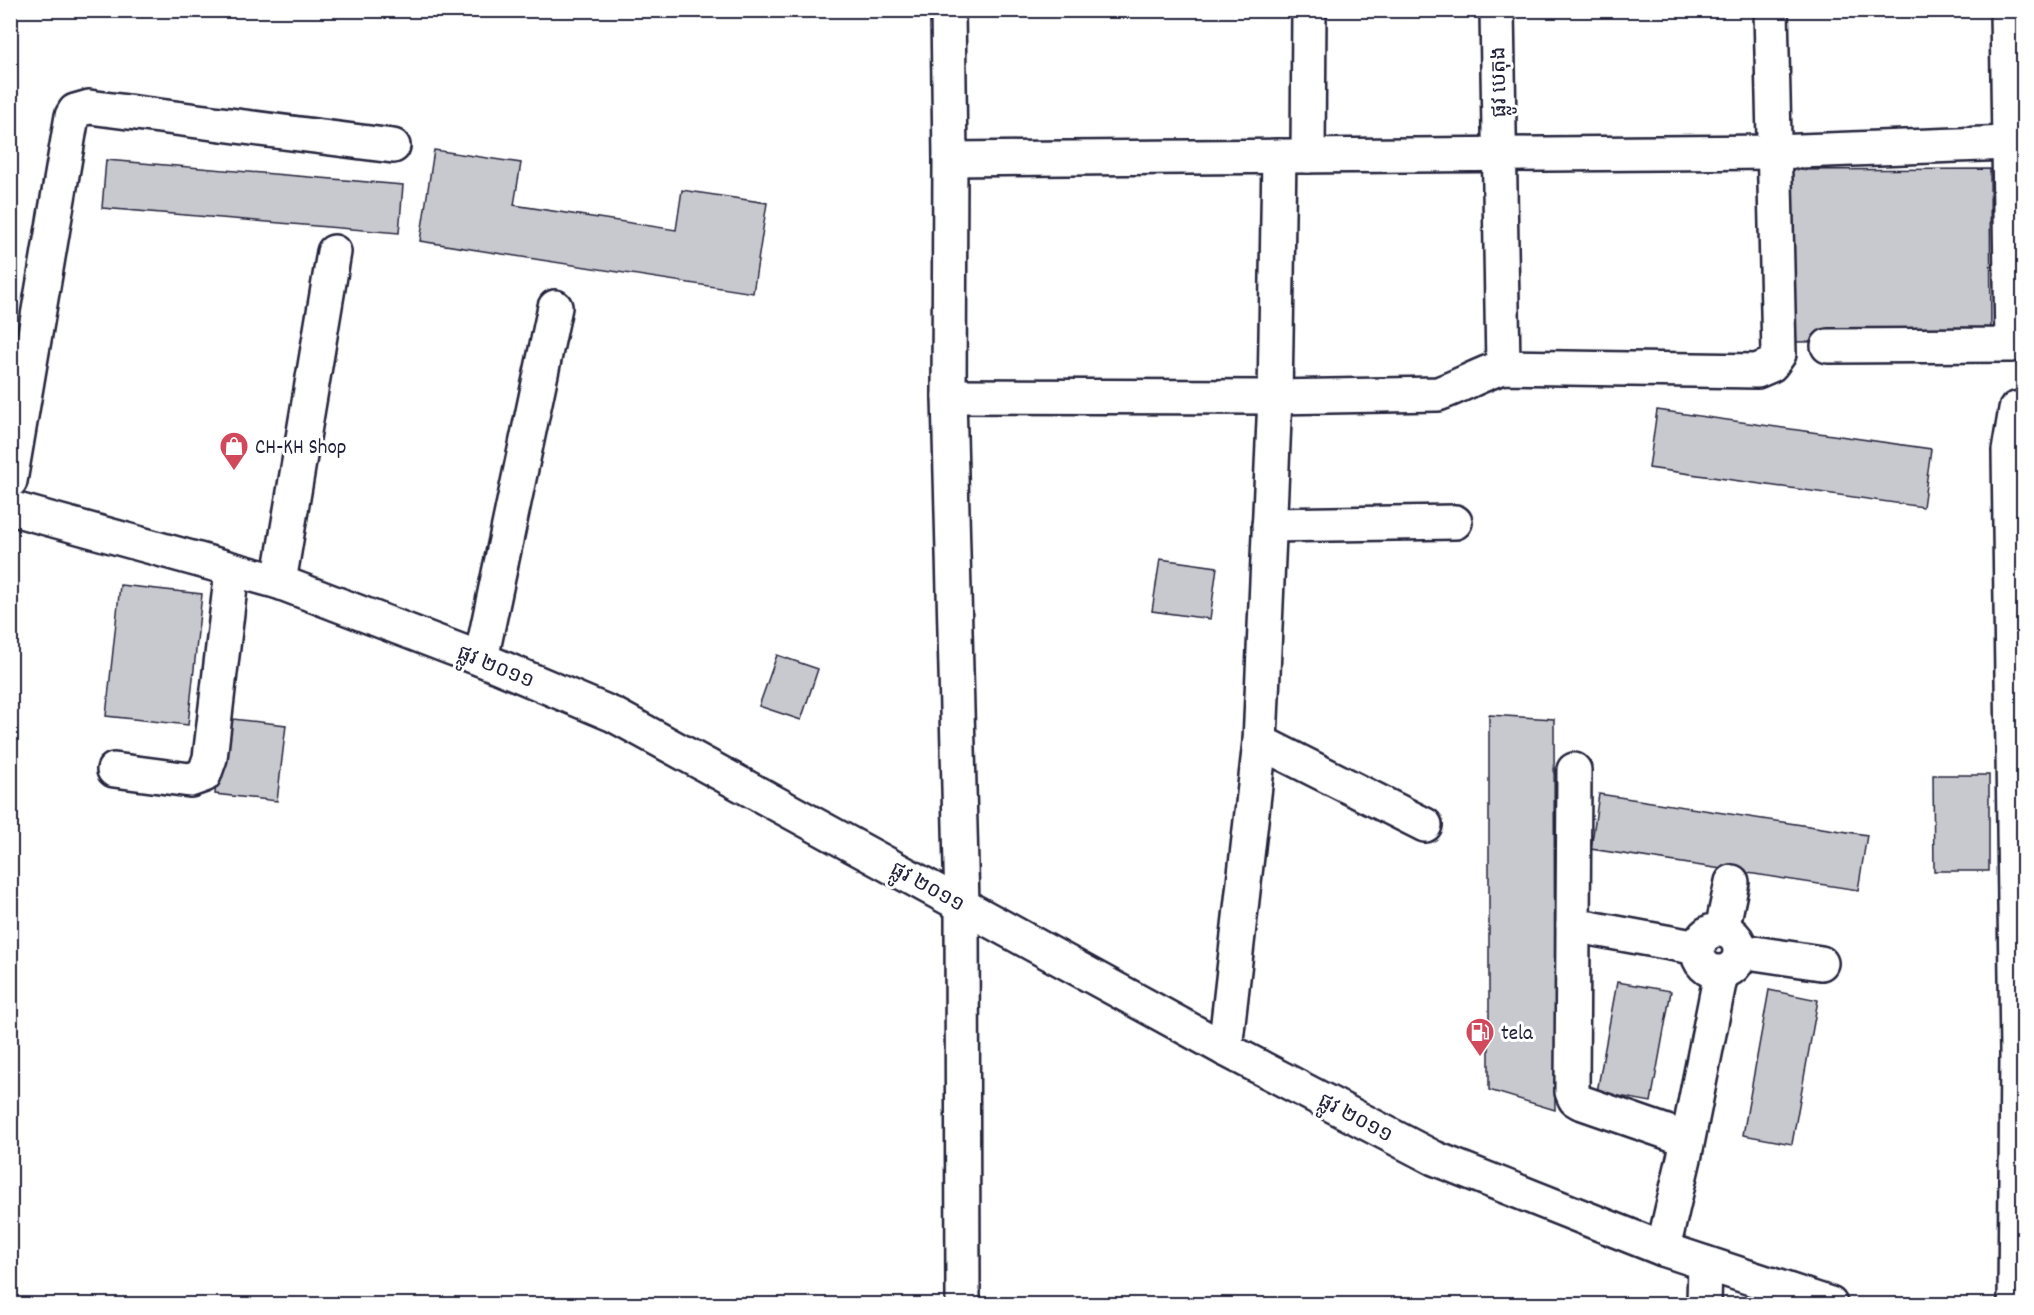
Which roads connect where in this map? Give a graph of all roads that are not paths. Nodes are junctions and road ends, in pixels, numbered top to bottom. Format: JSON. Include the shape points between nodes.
{"nodes":[{"id":1,"x":948,"y":10,"type":"edge"},
{"id":2,"x":1309,"y":10,"type":"edge"},
{"id":3,"x":1497,"y":10,"type":"edge"},
{"id":4,"x":1771,"y":10,"type":"edge"},
{"id":5,"x":2007,"y":10,"type":"edge"},
{"id":6,"x":2010,"y":143,"type":"junction"},
{"id":7,"x":393,"y":146,"type":"dead end"},
{"id":8,"x":1774,"y":152,"type":"junction"},
{"id":9,"x":1500,"y":154,"type":"junction"},
{"id":10,"x":1293,"y":156,"type":"junction"},
{"id":11,"x":950,"y":159,"type":"junction"},
{"id":12,"x":334,"y":252,"type":"dead end"},
{"id":13,"x":555,"y":307,"type":"dead end"},
{"id":14,"x":1828,"y":346,"type":"dead end"},
{"id":15,"x":1503,"y":367,"type":"junction"},
{"id":16,"x":949,"y":396,"type":"junction"},
{"id":17,"x":1275,"y":397,"type":"junction"},
{"id":18,"x":2020,"y":408,"type":"edge"},
{"id":19,"x":10,"y":481,"type":"edge"},
{"id":20,"x":10,"y":508,"type":"edge"},
{"id":21,"x":1455,"y":522,"type":"dead end"},
{"id":22,"x":1269,"y":525,"type":"junction"},
{"id":23,"x":232,"y":570,"type":"junction"},
{"id":24,"x":279,"y":582,"type":"junction"},
{"id":25,"x":481,"y":659,"type":"junction"},
{"id":26,"x":2018,"y":665,"type":"edge"},
{"id":27,"x":1260,"y":742,"type":"junction"},
{"id":28,"x":1574,"y":770,"type":"dead end"},
{"id":29,"x":114,"y":771,"type":"dead end"},
{"id":30,"x":1425,"y":825,"type":"dead end"},
{"id":31,"x":1732,"y":882,"type":"dead end"},
{"id":32,"x":962,"y":905,"type":"junction"},
{"id":33,"x":1573,"y":925,"type":"junction"},
{"id":34,"x":2020,"y":932,"type":"edge"},
{"id":35,"x":1720,"y":950,"type":"junction"},
{"id":36,"x":1821,"y":963,"type":"dead end"},
{"id":37,"x":1225,"y":1049,"type":"junction"},
{"id":38,"x":2020,"y":1054,"type":"edge"},
{"id":39,"x":1687,"y":1139,"type":"junction"},
{"id":40,"x":1664,"y":1249,"type":"junction"},
{"id":41,"x":1705,"y":1263,"type":"junction"},
{"id":42,"x":963,"y":1305,"type":"edge"},
{"id":43,"x":1704,"y":1305,"type":"edge"},
{"id":44,"x":1830,"y":1305,"type":"edge"},
{"id":45,"x":2015,"y":1305,"type":"edge"}],
"edges":[{"from":1,"to":11,"type":"street"},
{"from":2,"to":10,"type":"street"},
{"from":3,"to":9,"type":"street","name":"ផ្លូវ បេតុង"},
{"from":4,"to":8,"type":"street"},
{"from":5,"to":6,"type":"street"},
{"from":6,"to":8,"type":"street"},
{"from":6,"to":14,"type":"street","via":[[2013,345]]},
{"from":7,"to":19,"type":"street","via":[[89,107],[75,111]]},
{"from":8,"to":9,"type":"street"},
{"from":8,"to":15,"type":"street","via":[[1779,354],[1771,365],[1757,371]]},
{"from":9,"to":10,"type":"street"},
{"from":9,"to":15,"type":"street","name":"ផ្លូវ បេតុង"},
{"from":10,"to":11,"type":"street"},
{"from":10,"to":17,"type":"street"},
{"from":11,"to":16,"type":"street"},
{"from":12,"to":24,"type":"street"},
{"from":13,"to":25,"type":"street"},
{"from":15,"to":17,"type":"street","via":[[1438,394]]},
{"from":16,"to":17,"type":"street"},
{"from":16,"to":32,"type":"street"},
{"from":17,"to":22,"type":"street"},
{"from":18,"to":26,"type":"street","via":[[2009,452]]},
{"from":20,"to":23,"type":"street","name":"ផ្លូវ ២០១១"},
{"from":21,"to":22,"type":"street"},
{"from":22,"to":27,"type":"street"},
{"from":23,"to":24,"type":"street","name":"ផ្លូវ ២០១១"},
{"from":23,"to":29,"type":"street","via":[[210,759],[204,774],[190,780]]},
{"from":24,"to":25,"type":"street","name":"ផ្លូវ ២០១១"},
{"from":25,"to":32,"type":"street","name":"ផ្លូវ ២០១១","via":[[614,715]]},
{"from":26,"to":34,"type":"street"},
{"from":27,"to":30,"type":"street"},
{"from":27,"to":37,"type":"street"},
{"from":28,"to":33,"type":"street"},
{"from":31,"to":35,"type":"street"},
{"from":32,"to":37,"type":"street","name":"ផ្លូវ ២០១១"},
{"from":32,"to":42,"type":"street"},
{"from":33,"to":35,"type":"street"},
{"from":33,"to":39,"type":"street","via":[[1575,1099]]},
{"from":34,"to":38,"type":"street"},
{"from":35,"to":36,"type":"street"},
{"from":35,"to":39,"type":"street"},
{"from":37,"to":40,"type":"street","name":"ផ្លូវ ២០១១","via":[[1434,1158]]},
{"from":38,"to":45,"type":"street"},
{"from":39,"to":40,"type":"street"},
{"from":40,"to":41,"type":"street","name":"ផ្លូវ ២០១១"},
{"from":41,"to":43,"type":"street"},
{"from":41,"to":44,"type":"street","name":"ផ្លូវ ២០១១"}]}
